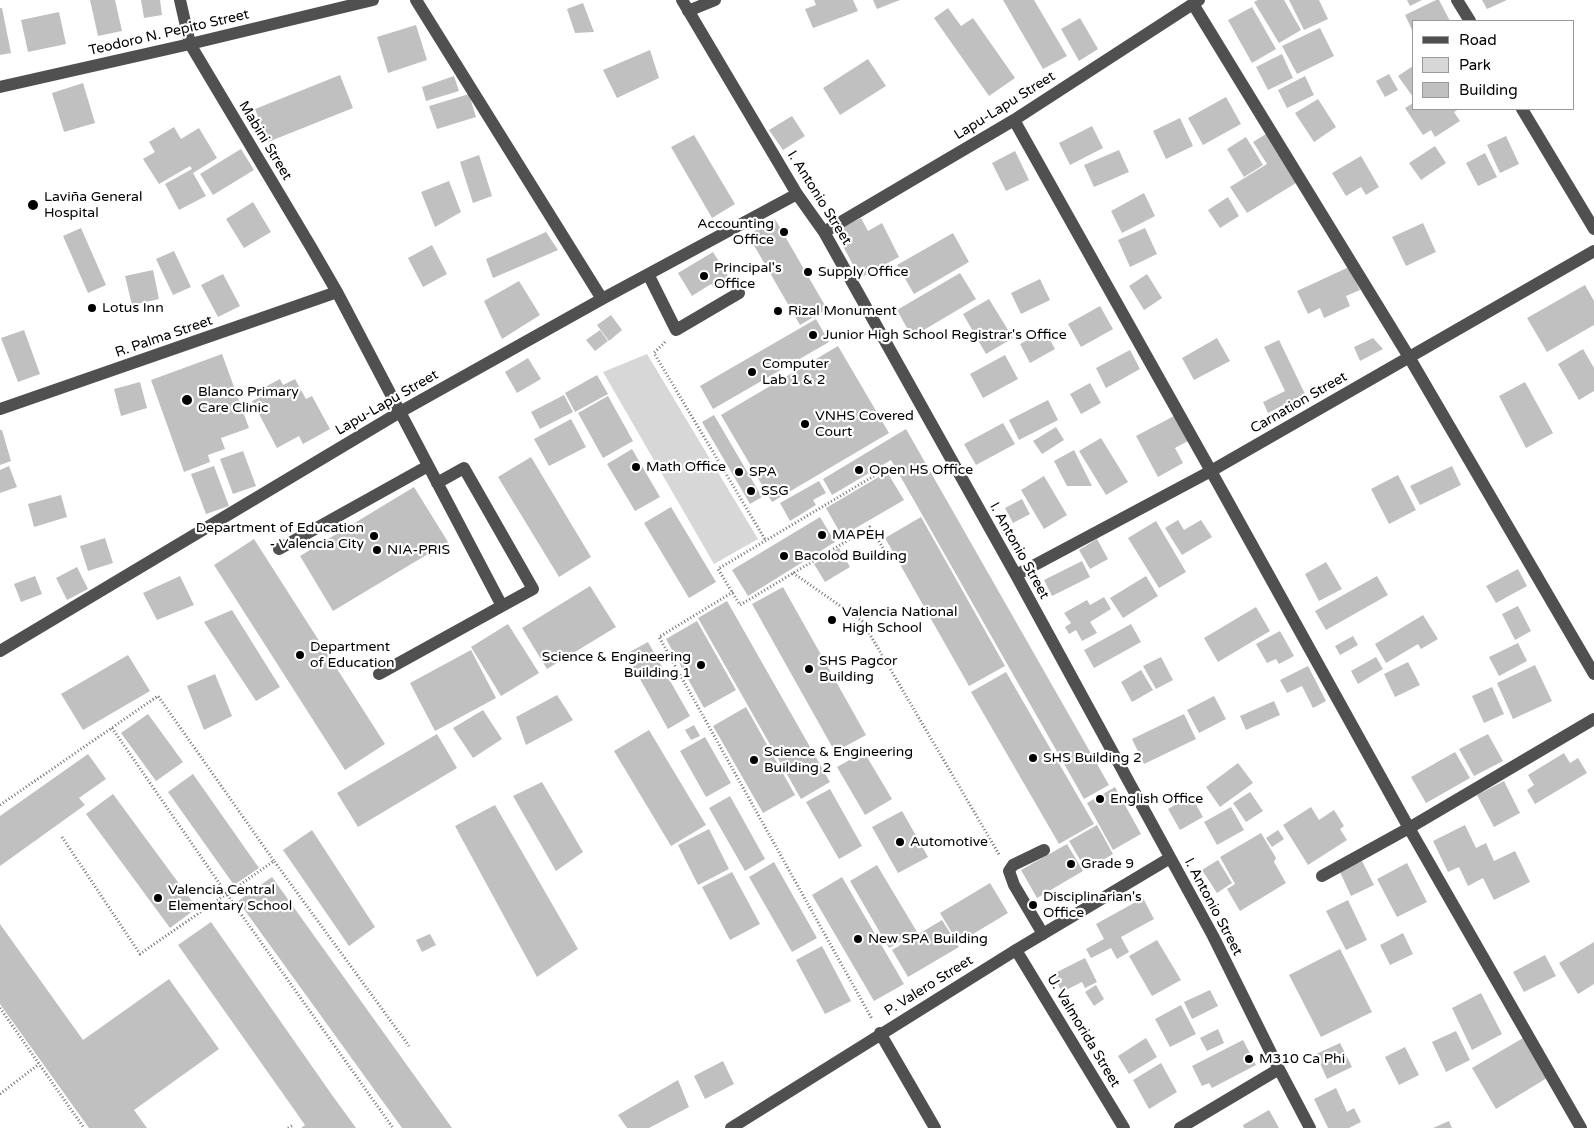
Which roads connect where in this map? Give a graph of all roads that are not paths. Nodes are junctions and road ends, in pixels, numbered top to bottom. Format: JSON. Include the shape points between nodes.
{"nodes":[{"id":1,"x":180,"y":0,"type":"edge"},
{"id":2,"x":373,"y":0,"type":"edge"},
{"id":3,"x":416,"y":0,"type":"edge"},
{"id":4,"x":682,"y":0,"type":"edge"},
{"id":5,"x":715,"y":0,"type":"edge"},
{"id":6,"x":1457,"y":0,"type":"edge"},
{"id":7,"x":1196,"y":2,"type":"edge"},
{"id":8,"x":688,"y":11,"type":"junction"},
{"id":9,"x":1469,"y":20,"type":"edge"},
{"id":10,"x":190,"y":44,"type":"junction"},
{"id":11,"x":0,"y":87,"type":"edge"},
{"id":12,"x":1523,"y":110,"type":"edge"},
{"id":13,"x":1014,"y":120,"type":"junction"},
{"id":14,"x":797,"y":194,"type":"junction"},
{"id":15,"x":1594,"y":229,"type":"edge"},
{"id":16,"x":824,"y":232,"type":"junction"},
{"id":17,"x":1594,"y":251,"type":"edge"},
{"id":18,"x":648,"y":274,"type":"junction"},
{"id":19,"x":337,"y":292,"type":"junction"},
{"id":20,"x":739,"y":293,"type":"dead end"},
{"id":21,"x":602,"y":299,"type":"junction"},
{"id":22,"x":1409,"y":357,"type":"junction"},
{"id":23,"x":0,"y":409,"type":"edge"},
{"id":24,"x":400,"y":412,"type":"junction"},
{"id":25,"x":428,"y":466,"type":"junction"},
{"id":26,"x":1211,"y":471,"type":"junction"},
{"id":27,"x":437,"y":483,"type":"junction"},
{"id":28,"x":279,"y":549,"type":"dead end"},
{"id":29,"x":1016,"y":575,"type":"junction"},
{"id":30,"x":502,"y":606,"type":"junction"},
{"id":31,"x":0,"y":651,"type":"edge"},
{"id":32,"x":379,"y":674,"type":"dead end"},
{"id":33,"x":1594,"y":674,"type":"edge"},
{"id":34,"x":1594,"y":718,"type":"edge"},
{"id":35,"x":1409,"y":828,"type":"junction"},
{"id":36,"x":1044,"y":850,"type":"dead end"},
{"id":37,"x":1170,"y":858,"type":"junction"},
{"id":38,"x":1322,"y":876,"type":"dead end"},
{"id":39,"x":1043,"y":934,"type":"junction"},
{"id":40,"x":1016,"y":950,"type":"junction"},
{"id":41,"x":880,"y":1034,"type":"junction"},
{"id":42,"x":1279,"y":1069,"type":"junction"},
{"id":43,"x":731,"y":1128,"type":"edge"},
{"id":44,"x":935,"y":1128,"type":"edge"},
{"id":45,"x":1124,"y":1128,"type":"edge"},
{"id":46,"x":1180,"y":1128,"type":"edge"},
{"id":47,"x":1310,"y":1128,"type":"edge"},
{"id":48,"x":1581,"y":1128,"type":"edge"}],
"edges":[{"from":1,"to":10,"type":"street","name":"Mabini Street"},
{"from":2,"to":10,"type":"street","name":"Teodoro N. Pepito Street"},
{"from":3,"to":21,"type":"street"},
{"from":4,"to":8,"type":"street","name":"I. Antonio Street"},
{"from":5,"to":8,"type":"street"},
{"from":6,"to":9,"type":"street"},
{"from":7,"to":13,"type":"street","name":"Lapu-Lapu Street"},
{"from":7,"to":22,"type":"street"},
{"from":8,"to":14,"type":"street","name":"I. Antonio Street"},
{"from":10,"to":11,"type":"street","name":"Teodoro N. Pepito Street"},
{"from":10,"to":19,"type":"street","name":"Mabini Street"},
{"from":12,"to":15,"type":"street"},
{"from":13,"to":16,"type":"street","name":"Lapu-Lapu Street"},
{"from":13,"to":26,"type":"street"},
{"from":14,"to":16,"type":"street","name":"I. Antonio Street"},
{"from":14,"to":18,"type":"street","name":"Lapu-Lapu Street"},
{"from":16,"to":29,"type":"street","name":"I. Antonio Street"},
{"from":17,"to":22,"type":"street","name":"Carnation Street"},
{"from":18,"to":20,"type":"street","via":[[676,330]]},
{"from":18,"to":21,"type":"street","name":"Lapu-Lapu Street"},
{"from":19,"to":23,"type":"street","name":"R. Palma Street"},
{"from":19,"to":24,"type":"street","name":"Mabini Street"},
{"from":21,"to":24,"type":"street","name":"Lapu-Lapu Street"},
{"from":22,"to":26,"type":"street","name":"Carnation Street"},
{"from":22,"to":33,"type":"street"},
{"from":24,"to":25,"type":"street","name":"Mabini Street"},
{"from":24,"to":31,"type":"street","name":"Lapu-Lapu Street"},
{"from":25,"to":27,"type":"street","name":"Mabini Street"},
{"from":25,"to":28,"type":"street"},
{"from":26,"to":29,"type":"street","name":"Carnation Street"},
{"from":26,"to":35,"type":"street"},
{"from":27,"to":30,"type":"street","name":"Mabini Street"},
{"from":27,"to":30,"type":"street","via":[[464,468],[533,589]]},
{"from":29,"to":37,"type":"street","name":"I. Antonio Street"},
{"from":30,"to":32,"type":"street"},
{"from":34,"to":35,"type":"street"},
{"from":35,"to":38,"type":"street"},
{"from":35,"to":48,"type":"street"},
{"from":36,"to":39,"type":"street","via":[[1013,865],[1009,871]]},
{"from":37,"to":39,"type":"street","name":"P. Valero Street"},
{"from":37,"to":42,"type":"street","name":"I. Antonio Street"},
{"from":39,"to":40,"type":"street","name":"P. Valero Street"},
{"from":40,"to":41,"type":"street","name":"P. Valero Street"},
{"from":40,"to":45,"type":"street","name":"U. Valmorida Street"},
{"from":41,"to":43,"type":"street","name":"P. Valero Street"},
{"from":41,"to":44,"type":"street"},
{"from":42,"to":46,"type":"street"},
{"from":42,"to":47,"type":"street","name":"I. Antonio Street"}]}
